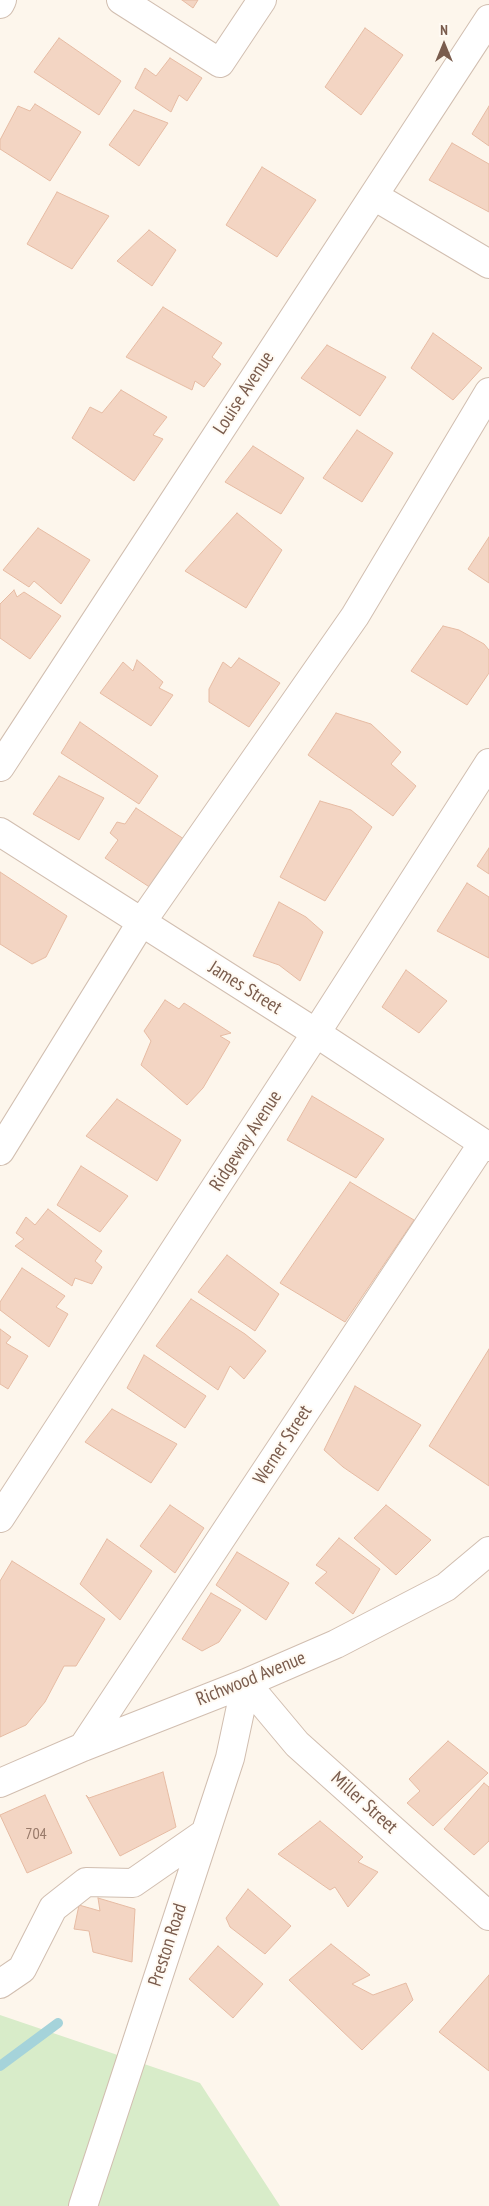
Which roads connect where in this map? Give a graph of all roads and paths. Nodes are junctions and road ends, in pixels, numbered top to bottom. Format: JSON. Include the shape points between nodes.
{"nodes":[{"id":1,"x":2,"y":0,"type":"edge"},
{"id":2,"x":121,"y":0,"type":"edge"},
{"id":3,"x":262,"y":0,"type":"edge"},
{"id":4,"x":0,"y":4,"type":"edge"},
{"id":5,"x":489,"y":19,"type":"edge"},
{"id":6,"x":374,"y":196,"type":"junction"},
{"id":7,"x":489,"y":264,"type":"edge"},
{"id":8,"x":489,"y":392,"type":"edge"},
{"id":9,"x":489,"y":763,"type":"edge"},
{"id":10,"x":0,"y":767,"type":"edge"},
{"id":11,"x":0,"y":832,"type":"edge"},
{"id":12,"x":141,"y":923,"type":"junction"},
{"id":13,"x":316,"y":1033,"type":"junction"},
{"id":14,"x":486,"y":1145,"type":"edge"},
{"id":15,"x":0,"y":1151,"type":"edge"},
{"id":16,"x":0,"y":1518,"type":"edge"},
{"id":17,"x":489,"y":1551,"type":"edge"},
{"id":18,"x":246,"y":1683,"type":"junction"},
{"id":19,"x":83,"y":1746,"type":"junction"},
{"id":20,"x":0,"y":1783,"type":"edge"},
{"id":21,"x":205,"y":1832,"type":"junction"},
{"id":22,"x":489,"y":1916,"type":"edge"},
{"id":23,"x":0,"y":1984,"type":"edge"},
{"id":24,"x":83,"y":2206,"type":"edge"}],
"edges":[{"from":1,"to":4,"type":"street"},
{"from":2,"to":3,"type":"street","via":[[220,63]]},
{"from":5,"to":6,"type":"street","name":"Louise Avenue"},
{"from":6,"to":7,"type":"street"},
{"from":6,"to":10,"type":"street","name":"Louise Avenue"},
{"from":8,"to":12,"type":"street","via":[[355,616]]},
{"from":9,"to":13,"type":"street","name":"Ridgeway Avenue"},
{"from":11,"to":12,"type":"street","name":"James Street"},
{"from":12,"to":13,"type":"street","name":"James Street"},
{"from":12,"to":15,"type":"street"},
{"from":13,"to":14,"type":"street","name":"James Street"},
{"from":13,"to":16,"type":"street","name":"Ridgeway Avenue"},
{"from":14,"to":19,"type":"street","name":"Werner Street"},
{"from":17,"to":18,"type":"street","name":"Richwood Avenue","via":[[446,1587],[336,1644]]},
{"from":18,"to":19,"type":"street","name":"Richwood Avenue"},
{"from":18,"to":21,"type":"street","name":"Preston Road","via":[[230,1758]]},
{"from":18,"to":22,"type":"street","name":"Miller Street","via":[[297,1744]]},
{"from":19,"to":20,"type":"street","name":"Richwood Avenue"},
{"from":21,"to":23,"type":"street","via":[[133,1883],[86,1882],[53,1908],[22,1969]]},
{"from":21,"to":24,"type":"street","name":"Preston Road"}]}
